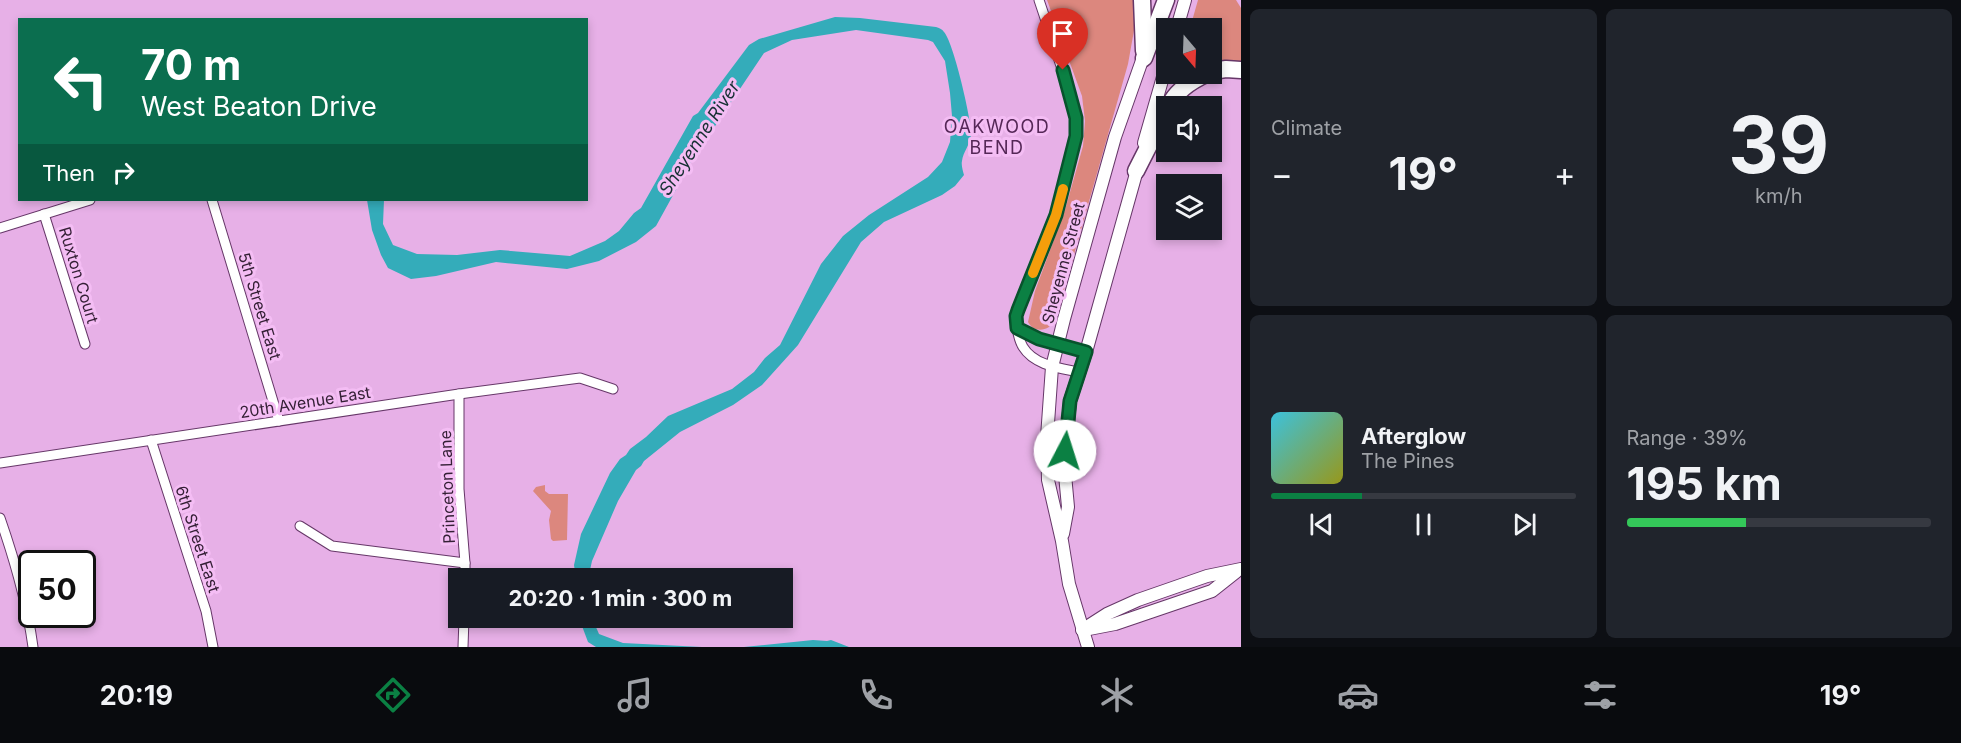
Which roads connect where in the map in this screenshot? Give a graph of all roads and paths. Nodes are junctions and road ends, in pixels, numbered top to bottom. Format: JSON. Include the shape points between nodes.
{"nodes":[{"id":1,"x":1039,"y":0,"type":"edge"},
{"id":2,"x":1142,"y":0,"type":"edge"},
{"id":3,"x":1157,"y":0,"type":"edge"},
{"id":4,"x":1166,"y":0,"type":"edge"},
{"id":5,"x":1185,"y":0,"type":"edge"},
{"id":6,"x":1180,"y":18,"type":"edge"},
{"id":7,"x":1144,"y":58,"type":"junction"},
{"id":8,"x":1241,"y":69,"type":"edge"},
{"id":9,"x":1222,"y":70,"type":"edge"},
{"id":10,"x":1161,"y":84,"type":"edge"},
{"id":11,"x":1188,"y":84,"type":"edge"},
{"id":12,"x":1176,"y":96,"type":"edge"},
{"id":13,"x":1156,"y":132,"type":"edge"},
{"id":14,"x":1136,"y":171,"type":"junction"},
{"id":15,"x":87,"y":201,"type":"edge"},
{"id":16,"x":212,"y":201,"type":"edge"},
{"id":17,"x":44,"y":214,"type":"junction"},
{"id":18,"x":0,"y":228,"type":"edge"},
{"id":19,"x":1017,"y":328,"type":"junction"},
{"id":20,"x":85,"y":344,"type":"dead end"},
{"id":21,"x":1058,"y":344,"type":"junction"},
{"id":22,"x":1086,"y":352,"type":"junction"},
{"id":23,"x":1052,"y":367,"type":"junction"},
{"id":24,"x":1078,"y":372,"type":"junction"},
{"id":25,"x":613,"y":389,"type":"dead end"},
{"id":26,"x":459,"y":394,"type":"junction"},
{"id":27,"x":279,"y":421,"type":"junction"},
{"id":28,"x":151,"y":440,"type":"junction"},
{"id":29,"x":0,"y":463,"type":"edge"},
{"id":30,"x":0,"y":518,"type":"edge"},
{"id":31,"x":300,"y":526,"type":"dead end"},
{"id":32,"x":1062,"y":541,"type":"junction"},
{"id":33,"x":465,"y":563,"type":"junction"},
{"id":34,"x":465,"y":568,"type":"edge"},
{"id":35,"x":1240,"y":569,"type":"edge"},
{"id":36,"x":464,"y":628,"type":"edge"},
{"id":37,"x":1082,"y":630,"type":"junction"},
{"id":38,"x":33,"y":647,"type":"edge"},
{"id":39,"x":213,"y":647,"type":"edge"},
{"id":40,"x":463,"y":647,"type":"edge"},
{"id":41,"x":1088,"y":647,"type":"edge"}],
"edges":[{"from":1,"to":19,"type":"street","via":[[1073,102],[1076,136],[1056,215],[1016,316]]},
{"from":2,"to":7,"type":"highway"},
{"from":3,"to":7,"type":"main road","name":"Sheyenne Street"},
{"from":4,"to":7,"type":"highway"},
{"from":5,"to":6,"type":"main road"},
{"from":7,"to":21,"type":"main road","name":"Sheyenne Street","via":[[1115,137]]},
{"from":8,"to":9,"type":"highway"},
{"from":10,"to":14,"type":"main road","name":"Sheyenne Street"},
{"from":11,"to":12,"type":"highway"},
{"from":13,"to":14,"type":"highway"},
{"from":14,"to":22,"type":"main road","name":"Sheyenne Street"},
{"from":15,"to":17,"type":"street"},
{"from":16,"to":27,"type":"street","name":"5th Street East"},
{"from":17,"to":18,"type":"street"},
{"from":17,"to":20,"type":"street","name":"Ruxton Court"},
{"from":19,"to":21,"type":"street"},
{"from":19,"to":23,"type":"street","via":[[1023,347],[1034,359]]},
{"from":21,"to":22,"type":"street"},
{"from":21,"to":23,"type":"main road","name":"Sheyenne Street"},
{"from":22,"to":24,"type":"main road","name":"Sheyenne Street"},
{"from":23,"to":24,"type":"street"},
{"from":23,"to":32,"type":"main road","name":"Sheyenne Street","via":[[1048,480]]},
{"from":24,"to":32,"type":"main road","name":"Sheyenne Street","via":[[1065,438],[1068,507]]},
{"from":25,"to":26,"type":"street","name":"20th Avenue East","via":[[580,378]]},
{"from":26,"to":27,"type":"street","name":"20th Avenue East"},
{"from":26,"to":33,"type":"street","name":"Princeton Lane","via":[[459,489]]},
{"from":27,"to":28,"type":"street","name":"20th Avenue East"},
{"from":28,"to":29,"type":"street","name":"20th Avenue East"},
{"from":28,"to":39,"type":"street","name":"6th Street East","via":[[206,611]]},
{"from":30,"to":38,"type":"street","via":[[19,575]]},
{"from":31,"to":33,"type":"street","via":[[332,546]]},
{"from":32,"to":37,"type":"main road","name":"Sheyenne Street"},
{"from":33,"to":34,"type":"street","name":"Princeton Lane"},
{"from":35,"to":37,"type":"main road","via":[[1212,591],[1115,624]]},
{"from":36,"to":40,"type":"street"},
{"from":37,"to":41,"type":"main road","name":"Sheyenne Street"}]}
